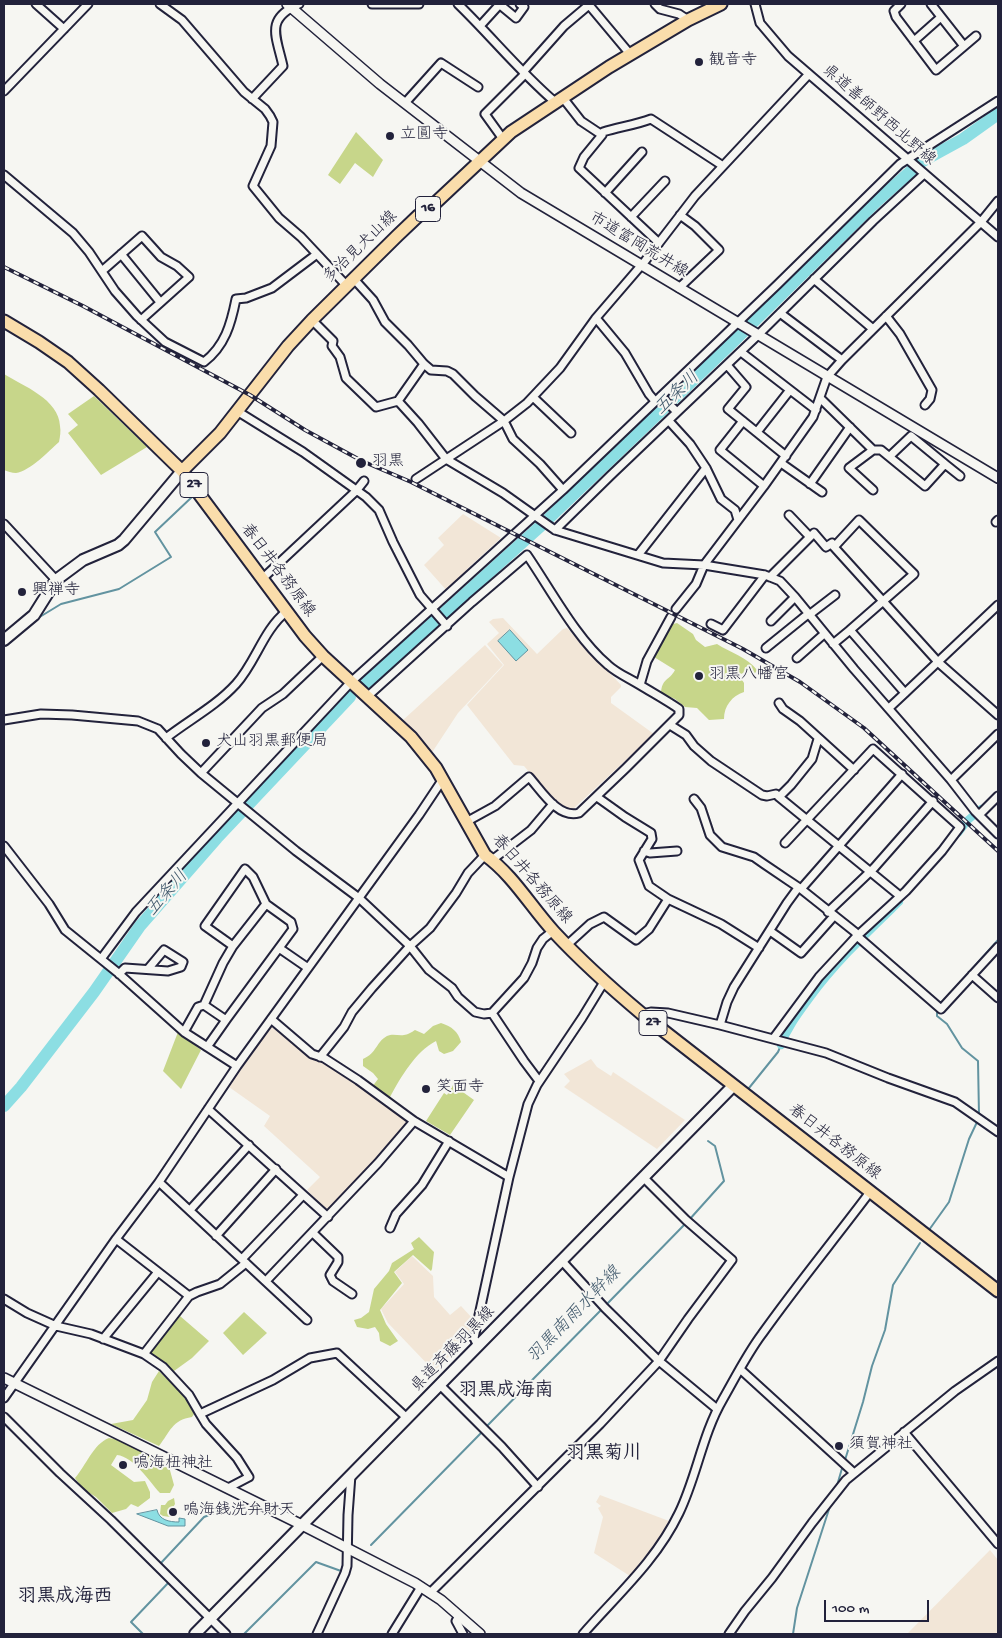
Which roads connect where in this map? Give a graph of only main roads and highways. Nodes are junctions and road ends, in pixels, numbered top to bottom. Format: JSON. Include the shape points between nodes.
{"nodes":[{"id":1,"x":721,"y":4,"type":"edge"},
{"id":2,"x":5,"y":324,"type":"edge"},
{"id":3,"x":182,"y":471,"type":"junction"},
{"id":4,"x":4,"y":640,"type":"edge"},
{"id":5,"x":734,"y":1086,"type":"junction"},
{"id":6,"x":998,"y":1291,"type":"edge"},
{"id":7,"x":195,"y":1634,"type":"edge"}],
"edges":[{"from":1,"to":3,"type":"main road","name":"多治見犬山線","number":"16","via":[[608,67],[511,132],[349,281],[288,346],[220,433]]},
{"from":2,"to":3,"type":"main road","name":"春日井各務原線","number":"27","via":[[68,362]]},
{"from":3,"to":4,"type":"main road","via":[[124,540],[83,560],[56,580],[34,615]]},
{"from":3,"to":5,"type":"main road","name":"春日井各務原線","number":"27","via":[[305,636],[411,737],[443,779],[488,857],[553,931],[604,982]]},
{"from":5,"to":6,"type":"main road","name":"春日井各務原線","number":"27"},
{"from":5,"to":7,"type":"main road","name":"県道斉藤羽黒線"}]}
